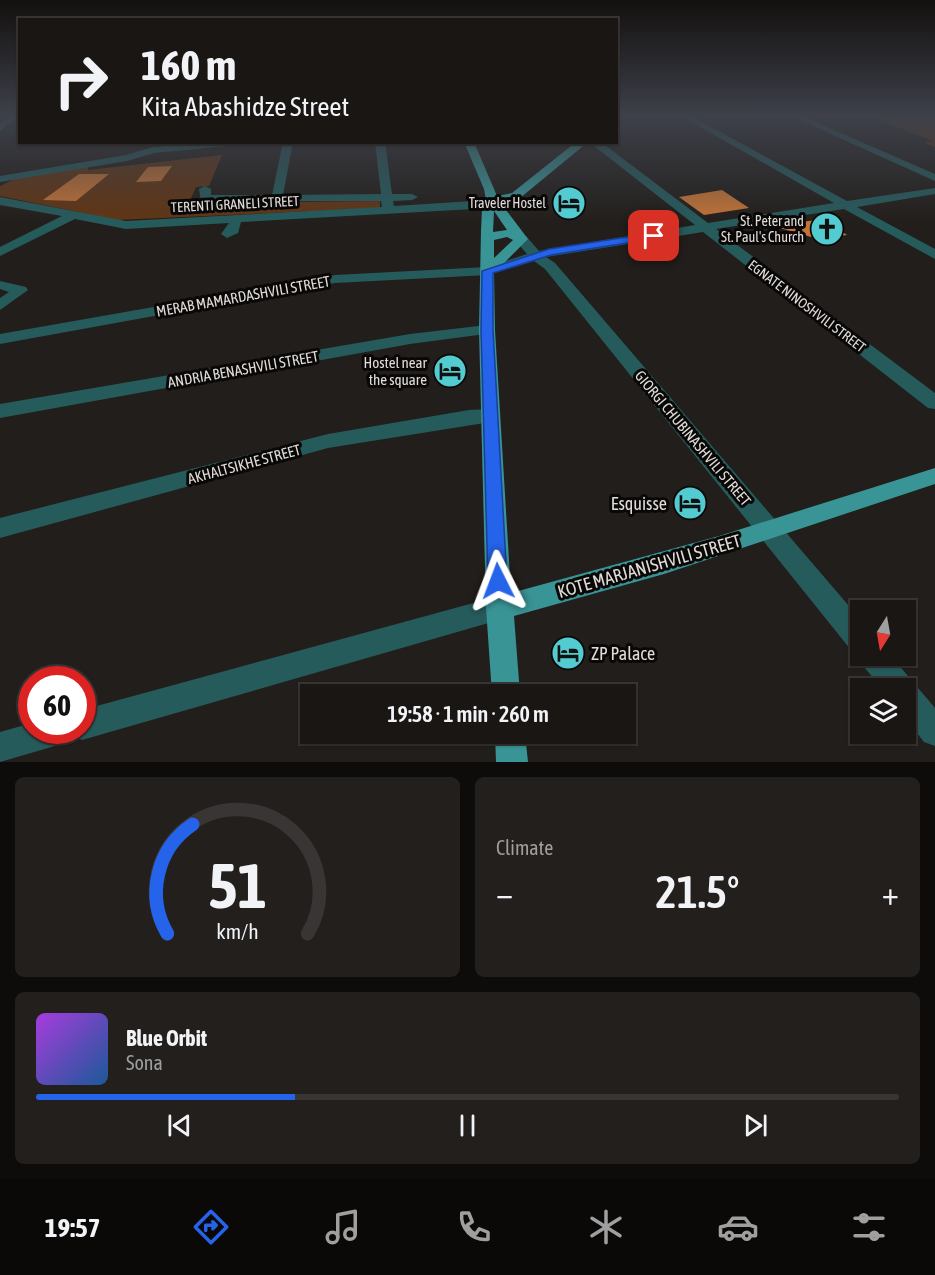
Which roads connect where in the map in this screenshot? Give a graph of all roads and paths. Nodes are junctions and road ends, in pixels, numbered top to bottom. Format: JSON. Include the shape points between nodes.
{"nodes":[{"id":1,"x":143,"y":152,"type":"edge"},
{"id":2,"x":286,"y":152,"type":"edge"},
{"id":3,"x":381,"y":152,"type":"edge"},
{"id":4,"x":473,"y":152,"type":"edge"},
{"id":5,"x":572,"y":152,"type":"edge"},
{"id":6,"x":606,"y":152,"type":"edge"},
{"id":7,"x":749,"y":152,"type":"edge"},
{"id":8,"x":875,"y":152,"type":"edge"},
{"id":9,"x":935,"y":178,"type":"edge"},
{"id":10,"x":0,"y":179,"type":"edge"},
{"id":11,"x":205,"y":189,"type":"dead end"},
{"id":12,"x":935,"y":191,"type":"edge"},
{"id":13,"x":277,"y":198,"type":"junction"},
{"id":14,"x":0,"y":201,"type":"edge"},
{"id":15,"x":387,"y":204,"type":"junction"},
{"id":16,"x":495,"y":205,"type":"junction"},
{"id":17,"x":845,"y":205,"type":"junction"},
{"id":18,"x":72,"y":216,"type":"junction"},
{"id":19,"x":236,"y":219,"type":"junction"},
{"id":20,"x":704,"y":228,"type":"junction"},
{"id":21,"x":0,"y":234,"type":"edge"},
{"id":22,"x":227,"y":234,"type":"dead end"},
{"id":23,"x":490,"y":234,"type":"junction"},
{"id":24,"x":26,"y":239,"type":"junction"},
{"id":25,"x":518,"y":240,"type":"junction"},
{"id":26,"x":0,"y":252,"type":"edge"},
{"id":27,"x":935,"y":255,"type":"edge"},
{"id":28,"x":537,"y":257,"type":"junction"},
{"id":29,"x":488,"y":271,"type":"junction"},
{"id":30,"x":0,"y":285,"type":"edge"},
{"id":31,"x":0,"y":305,"type":"edge"},
{"id":32,"x":487,"y":330,"type":"junction"},
{"id":33,"x":0,"y":339,"type":"edge"},
{"id":34,"x":935,"y":403,"type":"edge"},
{"id":35,"x":0,"y":411,"type":"edge"},
{"id":36,"x":490,"y":416,"type":"junction"},
{"id":37,"x":935,"y":476,"type":"edge"},
{"id":38,"x":0,"y":528,"type":"edge"},
{"id":39,"x":770,"y":530,"type":"junction"},
{"id":40,"x":500,"y":608,"type":"junction"},
{"id":41,"x":850,"y":628,"type":"edge"},
{"id":42,"x":881,"y":666,"type":"edge"},
{"id":43,"x":892,"y":678,"type":"edge"},
{"id":44,"x":505,"y":684,"type":"edge"},
{"id":45,"x":916,"y":708,"type":"edge"},
{"id":46,"x":96,"y":721,"type":"edge"},
{"id":47,"x":935,"y":731,"type":"edge"},
{"id":48,"x":18,"y":742,"type":"edge"},
{"id":49,"x":511,"y":744,"type":"edge"},
{"id":50,"x":0,"y":747,"type":"edge"},
{"id":51,"x":512,"y":762,"type":"edge"}],
"edges":[{"from":1,"to":10,"type":"street","via":[[127,158]]},
{"from":2,"to":13,"type":"street"},
{"from":3,"to":15,"type":"street"},
{"from":4,"to":16,"type":"main road"},
{"from":5,"to":16,"type":"main road","via":[[519,194]]},
{"from":6,"to":20,"type":"street","name":"EGNATE NINOSHVILI STREET"},
{"from":7,"to":17,"type":"street"},
{"from":8,"to":9,"type":"street"},
{"from":11,"to":13,"type":"street","name":"TERENTI GRANELI STREET","via":[[205,200]]},
{"from":12,"to":17,"type":"street","name":"MERAB MAMARDASHVILI STREET"},
{"from":13,"to":15,"type":"street","name":"TERENTI GRANELI STREET"},
{"from":14,"to":18,"type":"street","name":"TERENTI GRANELI STREET"},
{"from":15,"to":16,"type":"street","name":"TERENTI GRANELI STREET"},
{"from":15,"to":16,"type":"street","name":"TERENTI GRANELI STREET"},
{"from":15,"to":19,"type":"street","name":"TERENTI GRANELI STREET"},
{"from":16,"to":23,"type":"main road"},
{"from":16,"to":25,"type":"main road"},
{"from":17,"to":20,"type":"street","name":"MERAB MAMARDASHVILI STREET"},
{"from":17,"to":27,"type":"street"},
{"from":18,"to":19,"type":"street","name":"TERENTI GRANELI STREET","via":[[126,225]]},
{"from":18,"to":24,"type":"street"},
{"from":19,"to":22,"type":"street","via":[[233,230]]},
{"from":20,"to":28,"type":"street","name":"MERAB MAMARDASHVILI STREET"},
{"from":20,"to":34,"type":"street","name":"EGNATE NINOSHVILI STREET"},
{"from":21,"to":24,"type":"street"},
{"from":23,"to":25,"type":"main road","via":[[496,243]]},
{"from":23,"to":29,"type":"main road"},
{"from":24,"to":26,"type":"street"},
{"from":25,"to":28,"type":"street","name":"GIORGI CHUBINASHVILI STREET"},
{"from":25,"to":29,"type":"main road"},
{"from":28,"to":29,"type":"street","name":"MERAB MAMARDASHVILI STREET"},
{"from":28,"to":39,"type":"street","name":"GIORGI CHUBINASHVILI STREET","via":[[550,266]]},
{"from":29,"to":32,"type":"main road"},
{"from":29,"to":33,"type":"street","name":"MERAB MAMARDASHVILI STREET","via":[[335,279]]},
{"from":30,"to":31,"type":"street","via":[[21,290]]},
{"from":32,"to":35,"type":"street","name":"ANDRIA BENASHVILI STREET","via":[[399,341]]},
{"from":32,"to":36,"type":"main road"},
{"from":36,"to":38,"type":"street","name":"AKHALTSIKHE STREET","via":[[328,441]]},
{"from":36,"to":40,"type":"main road"},
{"from":37,"to":39,"type":"main road","name":"KOTE MARJANISHVILI STREET"},
{"from":39,"to":40,"type":"main road","name":"KOTE MARJANISHVILI STREET"},
{"from":39,"to":41,"type":"street","name":"GIORGI CHUBINASHVILI STREET"},
{"from":40,"to":44,"type":"main road"},
{"from":40,"to":46,"type":"street","name":"KOTE MARJANISHVILI STREET"},
{"from":42,"to":43,"type":"street"},
{"from":45,"to":47,"type":"street"},
{"from":48,"to":50,"type":"street"},
{"from":49,"to":51,"type":"main road"}]}
